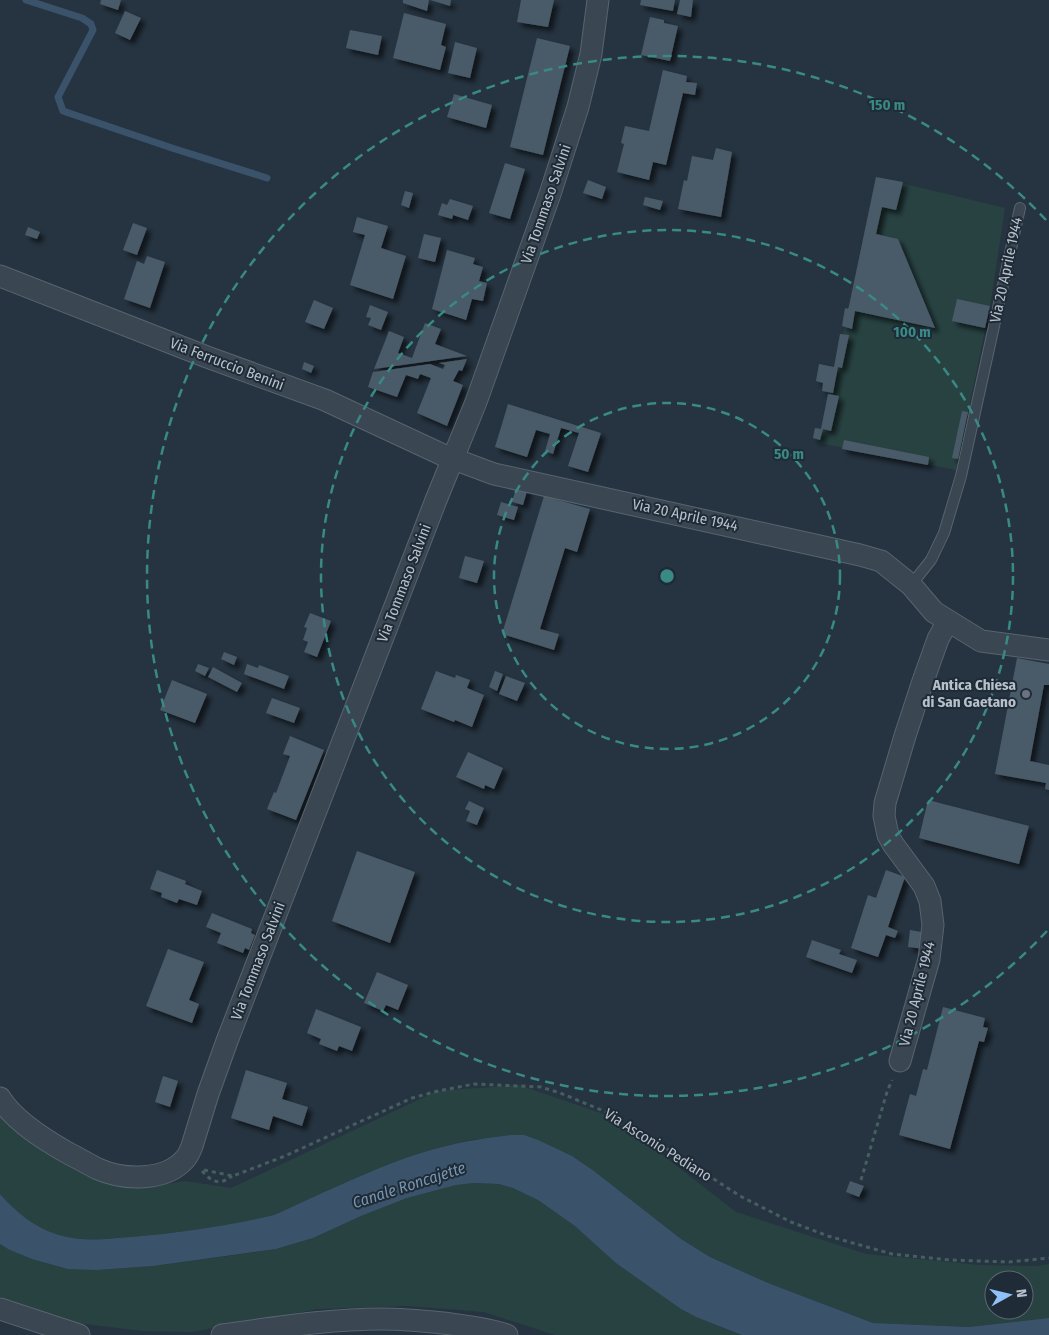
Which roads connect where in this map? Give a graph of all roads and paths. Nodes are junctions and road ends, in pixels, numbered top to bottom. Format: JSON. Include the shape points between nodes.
{"nodes":[{"id":1,"x":598,"y":0,"type":"edge"},
{"id":2,"x":1020,"y":208,"type":"dead end"},
{"id":3,"x":0,"y":276,"type":"edge"},
{"id":4,"x":452,"y":458,"type":"junction"},
{"id":5,"x":911,"y":585,"type":"junction"},
{"id":6,"x":948,"y":621,"type":"junction"},
{"id":7,"x":1049,"y":650,"type":"edge"},
{"id":8,"x":900,"y":1061,"type":"joint"},
{"id":9,"x":0,"y":1098,"type":"edge"},
{"id":10,"x":193,"y":1164,"type":"junction"},
{"id":11,"x":214,"y":1172,"type":"dead end"},
{"id":12,"x":232,"y":1176,"type":"junction"},
{"id":13,"x":861,"y":1180,"type":"dead end"},
{"id":14,"x":1049,"y":1258,"type":"edge"},
{"id":15,"x":0,"y":1310,"type":"edge"},
{"id":16,"x":80,"y":1335,"type":"edge"},
{"id":17,"x":222,"y":1335,"type":"edge"},
{"id":18,"x":507,"y":1335,"type":"edge"}],
"edges":[{"from":1,"to":4,"type":"street","name":"Via Tommaso Salvini","via":[[578,107],[476,402]]},
{"from":2,"to":5,"type":"lane","name":"Via 20 Aprile 1944","via":[[961,476],[944,533],[932,560]]},
{"from":3,"to":4,"type":"street","name":"Via Ferruccio Benini","via":[[325,400]]},
{"from":4,"to":5,"type":"street","name":"Via 20 Aprile 1944","via":[[494,474],[860,554],[881,561]]},
{"from":4,"to":10,"type":"street","name":"Via Tommaso Salvini","via":[[227,1041],[192,1146]]},
{"from":5,"to":6,"type":"street","name":"Via 20 Aprile 1944","via":[[934,612]]},
{"from":6,"to":7,"type":"street","name":"Via 20 Aprile 1944","via":[[981,641]]},
{"from":6,"to":8,"type":"street","name":"Via 20 Aprile 1944","via":[[922,684],[885,803],[888,835],[924,886],[933,925],[929,959]]},
{"from":8,"to":13,"type":"path","via":[[886,1092]]},
{"from":9,"to":10,"type":"street","via":[[6,1109],[46,1142],[99,1169],[126,1176],[151,1176]]},
{"from":10,"to":12,"type":"path","name":"Via Asconio Pediano","via":[[217,1182]]},
{"from":11,"to":12,"type":"path"},
{"from":12,"to":14,"type":"path","name":"Via Asconio Pediano","via":[[285,1156],[412,1098],[474,1084],[541,1087],[616,1116],[740,1196],[791,1222],[828,1236],[892,1254],[950,1260],[1009,1262]]},
{"from":15,"to":16,"type":"street"},
{"from":17,"to":18,"type":"street","via":[[326,1322],[381,1319],[466,1326]]}]}
